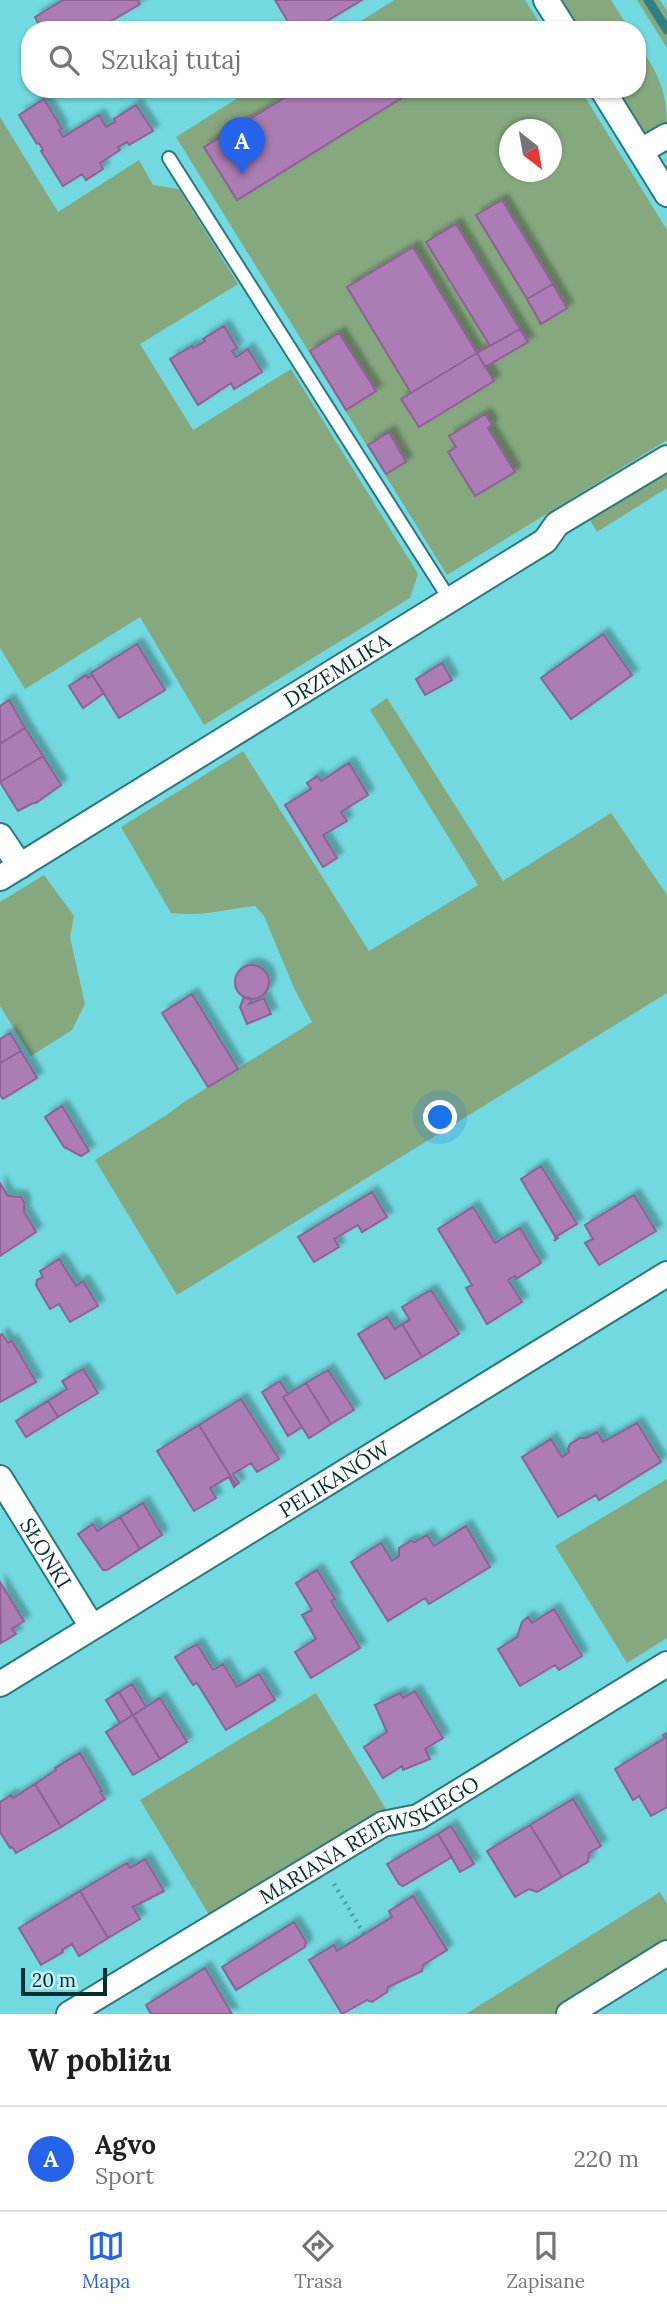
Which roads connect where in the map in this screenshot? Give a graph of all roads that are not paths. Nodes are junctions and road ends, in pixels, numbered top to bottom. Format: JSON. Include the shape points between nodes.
{"nodes":[{"id":1,"x":546,"y":0,"type":"edge"},
{"id":2,"x":559,"y":21,"type":"edge"},
{"id":3,"x":608,"y":98,"type":"edge"},
{"id":4,"x":667,"y":136,"type":"edge"},
{"id":5,"x":641,"y":151,"type":"junction"},
{"id":6,"x":169,"y":158,"type":"dead end"},
{"id":7,"x":663,"y":179,"type":"edge"},
{"id":8,"x":667,"y":458,"type":"edge"},
{"id":9,"x":450,"y":600,"type":"junction"},
{"id":10,"x":0,"y":836,"type":"edge"},
{"id":11,"x":10,"y":872,"type":"edge"},
{"id":12,"x":667,"y":1274,"type":"edge"},
{"id":13,"x":0,"y":1478,"type":"edge"},
{"id":14,"x":92,"y":1628,"type":"junction"},
{"id":15,"x":667,"y":1664,"type":"edge"},
{"id":16,"x":0,"y":1684,"type":"edge"},
{"id":17,"x":667,"y":1953,"type":"edge"},
{"id":18,"x":69,"y":2014,"type":"edge"},
{"id":19,"x":569,"y":2014,"type":"edge"}],
"edges":[{"from":1,"to":2,"type":"street"},
{"from":3,"to":5,"type":"street"},
{"from":4,"to":5,"type":"street"},
{"from":5,"to":7,"type":"street"},
{"from":6,"to":9,"type":"lane"},
{"from":8,"to":9,"type":"street","name":"DRZEMLIKA","via":[[558,524],[545,541]]},
{"from":9,"to":11,"type":"street","name":"DRZEMLIKA"},
{"from":10,"to":11,"type":"street"},
{"from":12,"to":14,"type":"street","name":"PELIKANÓW"},
{"from":13,"to":14,"type":"street","name":"SŁONKI"},
{"from":14,"to":16,"type":"street","name":"PELIKANÓW"},
{"from":15,"to":18,"type":"street","name":"MARIANA REJEWSKIEGO","via":[[418,1817],[383,1824]]},
{"from":17,"to":19,"type":"street"}]}
